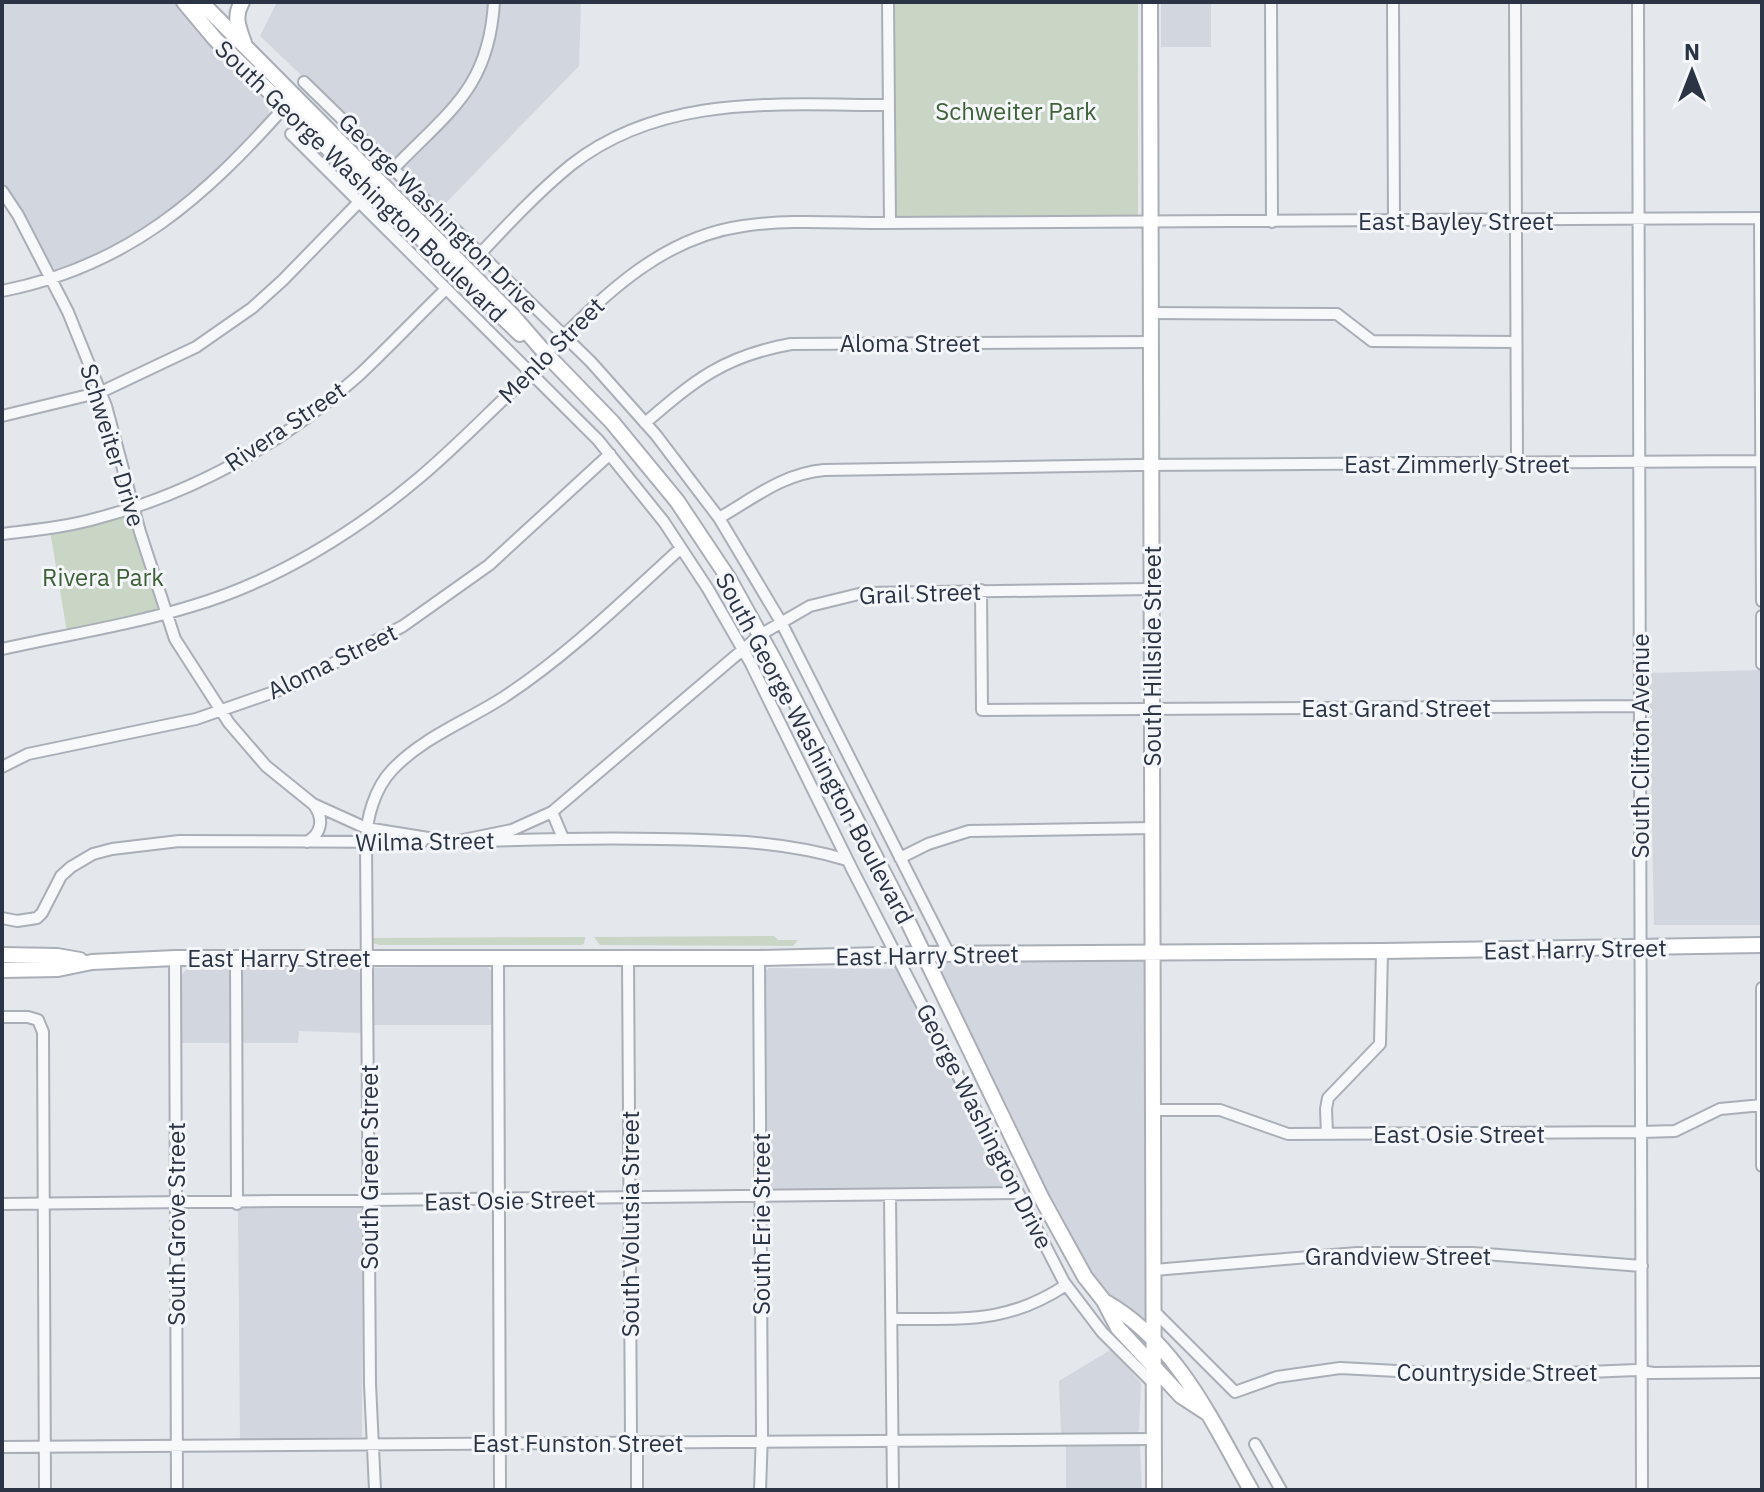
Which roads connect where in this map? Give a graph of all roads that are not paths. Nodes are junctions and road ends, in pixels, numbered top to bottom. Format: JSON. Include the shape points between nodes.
{"nodes":[{"id":1,"x":184,"y":2,"type":"edge"},
{"id":2,"x":201,"y":2,"type":"edge"},
{"id":3,"x":242,"y":2,"type":"edge"},
{"id":4,"x":494,"y":2,"type":"edge"},
{"id":5,"x":888,"y":2,"type":"edge"},
{"id":6,"x":1150,"y":2,"type":"edge"},
{"id":7,"x":1271,"y":2,"type":"edge"},
{"id":8,"x":1393,"y":2,"type":"edge"},
{"id":9,"x":1515,"y":2,"type":"edge"},
{"id":10,"x":1638,"y":2,"type":"edge"},
{"id":11,"x":246,"y":48,"type":"junction"},
{"id":12,"x":304,"y":82,"type":"dead end"},
{"id":13,"x":295,"y":96,"type":"junction"},
{"id":14,"x":889,"y":105,"type":"junction"},
{"id":15,"x":284,"y":108,"type":"junction"},
{"id":16,"x":291,"y":134,"type":"dead end"},
{"id":17,"x":393,"y":169,"type":"junction"},
{"id":18,"x":2,"y":191,"type":"edge"},
{"id":19,"x":359,"y":202,"type":"junction"},
{"id":20,"x":1761,"y":218,"type":"edge"},
{"id":21,"x":1637,"y":219,"type":"junction"},
{"id":22,"x":1516,"y":220,"type":"junction"},
{"id":23,"x":1394,"y":221,"type":"junction"},
{"id":24,"x":1151,"y":222,"type":"junction"},
{"id":25,"x":1272,"y":222,"type":"junction"},
{"id":26,"x":890,"y":223,"type":"junction"},
{"id":27,"x":479,"y":255,"type":"junction"},
{"id":28,"x":50,"y":278,"type":"junction"},
{"id":29,"x":445,"y":290,"type":"junction"},
{"id":30,"x":2,"y":291,"type":"edge"},
{"id":31,"x":1151,"y":313,"type":"junction"},
{"id":32,"x":564,"y":336,"type":"junction"},
{"id":33,"x":1151,"y":342,"type":"junction"},
{"id":34,"x":1516,"y":342,"type":"junction"},
{"id":35,"x":546,"y":354,"type":"junction"},
{"id":36,"x":529,"y":370,"type":"junction"},
{"id":37,"x":101,"y":392,"type":"junction"},
{"id":38,"x":2,"y":416,"type":"edge"},
{"id":39,"x":645,"y":423,"type":"junction"},
{"id":40,"x":610,"y":454,"type":"junction"},
{"id":41,"x":1762,"y":461,"type":"edge"},
{"id":42,"x":1517,"y":463,"type":"junction"},
{"id":43,"x":1638,"y":463,"type":"junction"},
{"id":44,"x":1151,"y":465,"type":"junction"},
{"id":45,"x":133,"y":507,"type":"junction"},
{"id":46,"x":719,"y":518,"type":"junction"},
{"id":47,"x":2,"y":534,"type":"edge"},
{"id":48,"x":681,"y":548,"type":"junction"},
{"id":49,"x":1151,"y":589,"type":"junction"},
{"id":50,"x":981,"y":590,"type":"junction"},
{"id":51,"x":1762,"y":601,"type":"edge"},
{"id":52,"x":167,"y":613,"type":"junction"},
{"id":53,"x":1762,"y":616,"type":"edge"},
{"id":54,"x":781,"y":622,"type":"junction"},
{"id":55,"x":760,"y":635,"type":"junction"},
{"id":56,"x":2,"y":649,"type":"edge"},
{"id":57,"x":743,"y":649,"type":"junction"},
{"id":58,"x":1762,"y":664,"type":"edge"},
{"id":59,"x":1640,"y":706,"type":"junction"},
{"id":60,"x":1152,"y":710,"type":"junction"},
{"id":61,"x":221,"y":711,"type":"junction"},
{"id":62,"x":2,"y":767,"type":"edge"},
{"id":63,"x":313,"y":804,"type":"junction"},
{"id":64,"x":552,"y":812,"type":"junction"},
{"id":65,"x":366,"y":828,"type":"junction"},
{"id":66,"x":1153,"y":828,"type":"junction"},
{"id":67,"x":563,"y":838,"type":"junction"},
{"id":68,"x":453,"y":842,"type":"junction"},
{"id":69,"x":304,"y":843,"type":"junction"},
{"id":70,"x":366,"y":843,"type":"junction"},
{"id":71,"x":900,"y":858,"type":"junction"},
{"id":72,"x":847,"y":860,"type":"junction"},
{"id":73,"x":2,"y":918,"type":"edge"},
{"id":74,"x":1762,"y":945,"type":"edge"},
{"id":75,"x":1640,"y":948,"type":"junction"},
{"id":76,"x":1382,"y":951,"type":"junction"},
{"id":77,"x":1154,"y":952,"type":"junction"},
{"id":78,"x":897,"y":954,"type":"junction"},
{"id":79,"x":922,"y":954,"type":"junction"},
{"id":80,"x":949,"y":954,"type":"junction"},
{"id":81,"x":2,"y":955,"type":"edge"},
{"id":82,"x":498,"y":957,"type":"junction"},
{"id":83,"x":175,"y":958,"type":"junction"},
{"id":84,"x":366,"y":958,"type":"junction"},
{"id":85,"x":628,"y":958,"type":"junction"},
{"id":86,"x":759,"y":958,"type":"junction"},
{"id":87,"x":236,"y":959,"type":"junction"},
{"id":88,"x":92,"y":962,"type":"junction"},
{"id":89,"x":2,"y":970,"type":"edge"},
{"id":90,"x":1762,"y":988,"type":"edge"},
{"id":91,"x":2,"y":1017,"type":"edge"},
{"id":92,"x":1762,"y":1105,"type":"edge"},
{"id":93,"x":1154,"y":1110,"type":"junction"},
{"id":94,"x":1641,"y":1132,"type":"junction"},
{"id":95,"x":1327,"y":1134,"type":"junction"},
{"id":96,"x":1762,"y":1166,"type":"edge"},
{"id":97,"x":1018,"y":1193,"type":"junction"},
{"id":98,"x":890,"y":1196,"type":"junction"},
{"id":99,"x":761,"y":1198,"type":"junction"},
{"id":100,"x":630,"y":1199,"type":"junction"},
{"id":101,"x":499,"y":1200,"type":"junction"},
{"id":102,"x":369,"y":1202,"type":"junction"},
{"id":103,"x":176,"y":1203,"type":"junction"},
{"id":104,"x":2,"y":1204,"type":"edge"},
{"id":105,"x":44,"y":1204,"type":"junction"},
{"id":106,"x":237,"y":1204,"type":"junction"},
{"id":107,"x":1642,"y":1266,"type":"junction"},
{"id":108,"x":1154,"y":1270,"type":"junction"},
{"id":109,"x":1066,"y":1285,"type":"junction"},
{"id":110,"x":1104,"y":1301,"type":"junction"},
{"id":111,"x":1153,"y":1310,"type":"junction"},
{"id":112,"x":892,"y":1319,"type":"junction"},
{"id":113,"x":1153,"y":1340,"type":"junction"},
{"id":114,"x":1153,"y":1365,"type":"junction"},
{"id":115,"x":1642,"y":1371,"type":"junction"},
{"id":116,"x":1762,"y":1372,"type":"edge"},
{"id":117,"x":1154,"y":1384,"type":"junction"},
{"id":118,"x":1207,"y":1413,"type":"junction"},
{"id":119,"x":1154,"y":1439,"type":"junction"},
{"id":120,"x":761,"y":1442,"type":"junction"},
{"id":121,"x":893,"y":1442,"type":"junction"},
{"id":122,"x":634,"y":1443,"type":"junction"},
{"id":123,"x":500,"y":1444,"type":"junction"},
{"id":124,"x":1255,"y":1444,"type":"dead end"},
{"id":125,"x":373,"y":1445,"type":"junction"},
{"id":126,"x":177,"y":1446,"type":"junction"},
{"id":127,"x":2,"y":1447,"type":"edge"},
{"id":128,"x":45,"y":1447,"type":"junction"},
{"id":129,"x":45,"y":1490,"type":"edge"},
{"id":130,"x":177,"y":1490,"type":"edge"},
{"id":131,"x":375,"y":1490,"type":"edge"},
{"id":132,"x":500,"y":1490,"type":"edge"},
{"id":133,"x":637,"y":1490,"type":"edge"},
{"id":134,"x":760,"y":1490,"type":"edge"},
{"id":135,"x":893,"y":1490,"type":"edge"},
{"id":136,"x":1154,"y":1490,"type":"edge"},
{"id":137,"x":1251,"y":1490,"type":"edge"},
{"id":138,"x":1281,"y":1490,"type":"edge"},
{"id":139,"x":1642,"y":1490,"type":"edge"}],
"edges":[{"from":1,"to":15,"type":"main road","name":"South George Washington Boulevard"},
{"from":2,"to":11,"type":"main road","name":"South George Washington Boulevard"},
{"from":3,"to":11,"type":"main road","via":[[237,25]]},
{"from":4,"to":17,"type":"street","via":[[489,47],[469,88]]},
{"from":5,"to":14,"type":"street"},
{"from":6,"to":24,"type":"main road","name":"South Hillside Street"},
{"from":7,"to":25,"type":"street"},
{"from":8,"to":23,"type":"street"},
{"from":9,"to":22,"type":"street"},
{"from":10,"to":21,"type":"street","name":"South Clifton Avenue"},
{"from":11,"to":13,"type":"main road","name":"South George Washington Boulevard"},
{"from":12,"to":17,"type":"street","name":"George Washington Drive"},
{"from":13,"to":15,"type":"street"},
{"from":13,"to":35,"type":"main road","name":"South George Washington Boulevard"},
{"from":14,"to":26,"type":"street"},
{"from":14,"to":27,"type":"street","via":[[748,105],[652,121],[573,164]]},
{"from":15,"to":28,"type":"street","via":[[207,189],[166,221],[103,259]]},
{"from":15,"to":35,"type":"main road","name":"South George Washington Boulevard","via":[[506,323]]},
{"from":16,"to":19,"type":"street","name":"George Washington Drive"},
{"from":17,"to":27,"type":"street","name":"George Washington Drive"},
{"from":18,"to":28,"type":"street","name":"Schweiter Drive"},
{"from":19,"to":29,"type":"street","name":"George Washington Drive"},
{"from":19,"to":37,"type":"street","via":[[252,308],[196,347]]},
{"from":20,"to":21,"type":"street","name":"East Bayley Street"},
{"from":20,"to":41,"type":"street"},
{"from":21,"to":22,"type":"street","name":"East Bayley Street"},
{"from":21,"to":43,"type":"street","name":"South Clifton Avenue"},
{"from":22,"to":23,"type":"street","name":"East Bayley Street"},
{"from":22,"to":34,"type":"street"},
{"from":23,"to":25,"type":"street","name":"East Bayley Street"},
{"from":24,"to":25,"type":"street","name":"East Bayley Street"},
{"from":24,"to":26,"type":"street","name":"Menlo Street"},
{"from":24,"to":31,"type":"main road","name":"South Hillside Street"},
{"from":26,"to":32,"type":"street","name":"Menlo Street","via":[[758,224],[703,236],[640,267]]},
{"from":27,"to":32,"type":"street","name":"George Washington Drive"},
{"from":28,"to":30,"type":"street"},
{"from":28,"to":37,"type":"street","name":"Schweiter Drive"},
{"from":29,"to":36,"type":"street","name":"George Washington Drive"},
{"from":29,"to":45,"type":"street","name":"Rivera Street","via":[[357,377],[262,448],[194,485]]},
{"from":31,"to":33,"type":"main road","name":"South Hillside Street"},
{"from":31,"to":34,"type":"street","via":[[1337,314],[1372,341]]},
{"from":32,"to":35,"type":"street","name":"Menlo Street"},
{"from":32,"to":39,"type":"street","name":"George Washington Drive"},
{"from":33,"to":39,"type":"street","name":"Aloma Street","via":[[791,344],[718,366]]},
{"from":33,"to":44,"type":"main road","name":"South Hillside Street"},
{"from":34,"to":42,"type":"street"},
{"from":35,"to":36,"type":"street","name":"Menlo Street"},
{"from":35,"to":55,"type":"main road","name":"South George Washington Boulevard","via":[[612,422],[677,501]]},
{"from":36,"to":40,"type":"street","name":"George Washington Drive"},
{"from":36,"to":52,"type":"street","name":"Menlo Street","via":[[420,478],[361,523],[290,565],[215,599]]},
{"from":37,"to":38,"type":"street"},
{"from":37,"to":45,"type":"street","name":"Schweiter Drive"},
{"from":39,"to":46,"type":"street","name":"George Washington Drive"},
{"from":40,"to":48,"type":"street","name":"George Washington Drive"},
{"from":40,"to":61,"type":"street","name":"Aloma Street","via":[[489,565],[403,626],[291,686]]},
{"from":41,"to":43,"type":"street","name":"East Zimmerly Street"},
{"from":41,"to":51,"type":"street"},
{"from":42,"to":43,"type":"street","name":"East Zimmerly Street"},
{"from":42,"to":44,"type":"street","name":"East Zimmerly Street"},
{"from":43,"to":59,"type":"street","name":"South Clifton Avenue"},
{"from":44,"to":46,"type":"street","name":"East Zimmerly Street","via":[[805,472]]},
{"from":44,"to":49,"type":"main road","name":"South Hillside Street"},
{"from":45,"to":47,"type":"street","name":"Rivera Street","via":[[67,525]]},
{"from":45,"to":52,"type":"street","name":"Schweiter Drive"},
{"from":46,"to":54,"type":"street","name":"George Washington Drive"},
{"from":48,"to":57,"type":"street","name":"George Washington Drive"},
{"from":48,"to":65,"type":"street","name":"South Green Street","via":[[592,629],[505,696],[408,755],[383,780]]},
{"from":49,"to":50,"type":"street","name":"Grail Street"},
{"from":49,"to":60,"type":"main road","name":"South Hillside Street"},
{"from":50,"to":54,"type":"street","name":"Grail Street","via":[[863,593],[810,606]]},
{"from":50,"to":60,"type":"street","name":"East Grand Street","via":[[982,710]]},
{"from":52,"to":56,"type":"street","name":"Menlo Street"},
{"from":52,"to":61,"type":"street","name":"Schweiter Drive","via":[[175,639]]},
{"from":53,"to":58,"type":"street"},
{"from":54,"to":55,"type":"street","name":"Grail Street"},
{"from":54,"to":71,"type":"street","name":"George Washington Drive"},
{"from":55,"to":57,"type":"street","name":"Grail Street"},
{"from":55,"to":79,"type":"main road","name":"South George Washington Boulevard"},
{"from":57,"to":64,"type":"street","name":"Grail Street"},
{"from":57,"to":72,"type":"street","name":"George Washington Drive"},
{"from":59,"to":60,"type":"street","name":"East Grand Street"},
{"from":59,"to":75,"type":"street","name":"South Clifton Avenue"},
{"from":60,"to":66,"type":"main road","name":"South Hillside Street"},
{"from":61,"to":62,"type":"street","name":"Aloma Street","via":[[28,754]]},
{"from":61,"to":63,"type":"street","name":"Schweiter Drive","via":[[266,766]]},
{"from":63,"to":65,"type":"street","name":"Schweiter Drive"},
{"from":63,"to":69,"type":"street","via":[[320,827]]},
{"from":64,"to":67,"type":"street"},
{"from":64,"to":68,"type":"street","name":"Grail Street","via":[[512,830]]},
{"from":65,"to":68,"type":"street","name":"Schweiter Drive"},
{"from":65,"to":70,"type":"street","name":"South Green Street"},
{"from":66,"to":71,"type":"street","via":[[969,831]]},
{"from":66,"to":77,"type":"main road","name":"South Hillside Street"},
{"from":67,"to":68,"type":"street","name":"Wilma Street"},
{"from":67,"to":72,"type":"street","name":"Wilma Street","via":[[752,841]]},
{"from":68,"to":70,"type":"street","name":"Wilma Street"},
{"from":69,"to":70,"type":"street","name":"Wilma Street"},
{"from":69,"to":73,"type":"street","name":"Wilma Street","via":[[179,841],[112,849],[81,859],[61,876],[42,913],[33,919]]},
{"from":70,"to":84,"type":"street","name":"South Green Street"},
{"from":71,"to":80,"type":"street","name":"George Washington Drive"},
{"from":72,"to":78,"type":"street","name":"George Washington Drive"},
{"from":74,"to":75,"type":"main road","name":"East Harry Street"},
{"from":75,"to":76,"type":"main road","name":"East Harry Street"},
{"from":75,"to":94,"type":"street","name":"South Clifton Avenue"},
{"from":76,"to":77,"type":"main road","name":"East Harry Street"},
{"from":76,"to":95,"type":"street","via":[[1380,1044],[1328,1098]]},
{"from":77,"to":80,"type":"main road","name":"East Harry Street"},
{"from":77,"to":93,"type":"main road","name":"South Hillside Street"},
{"from":78,"to":79,"type":"main road","name":"East Harry Street"},
{"from":78,"to":86,"type":"main road","name":"East Harry Street"},
{"from":78,"to":97,"type":"street","name":"George Washington Drive"},
{"from":79,"to":80,"type":"main road","name":"East Harry Street"},
{"from":79,"to":110,"type":"main road","name":"South George Washington Boulevard","via":[[1042,1199]]},
{"from":81,"to":88,"type":"main road","name":"East Harry Street"},
{"from":82,"to":84,"type":"main road","name":"East Harry Street"},
{"from":82,"to":85,"type":"main road","name":"East Harry Street"},
{"from":82,"to":101,"type":"street"},
{"from":83,"to":87,"type":"main road","name":"East Harry Street"},
{"from":83,"to":88,"type":"main road","name":"East Harry Street"},
{"from":83,"to":103,"type":"street","name":"South Grove Street"},
{"from":84,"to":87,"type":"main road","name":"East Harry Street"},
{"from":84,"to":102,"type":"street","name":"South Green Street"},
{"from":85,"to":86,"type":"main road","name":"East Harry Street"},
{"from":85,"to":100,"type":"street","name":"South Volutsia Street"},
{"from":86,"to":99,"type":"street","name":"South Erie Street"},
{"from":87,"to":106,"type":"street"},
{"from":88,"to":89,"type":"main road","name":"East Harry Street"},
{"from":90,"to":92,"type":"street"},
{"from":91,"to":105,"type":"street","via":[[38,1020],[43,1032]]},
{"from":92,"to":94,"type":"street","name":"East Osie Street","via":[[1720,1109],[1675,1131]]},
{"from":92,"to":96,"type":"street"},
{"from":93,"to":95,"type":"street","name":"East Osie Street","via":[[1220,1110],[1288,1134]]},
{"from":93,"to":108,"type":"main road","name":"South Hillside Street"},
{"from":94,"to":95,"type":"street","name":"East Osie Street"},
{"from":94,"to":107,"type":"street","name":"South Clifton Avenue"},
{"from":97,"to":98,"type":"street","name":"East Osie Street"},
{"from":97,"to":109,"type":"street","name":"George Washington Drive"},
{"from":98,"to":99,"type":"street","name":"East Osie Street"},
{"from":98,"to":112,"type":"street"},
{"from":99,"to":100,"type":"street","name":"East Osie Street"},
{"from":99,"to":120,"type":"street","name":"South Erie Street"},
{"from":100,"to":101,"type":"street","name":"East Osie Street"},
{"from":100,"to":122,"type":"street","name":"South Volutsia Street"},
{"from":101,"to":102,"type":"street","name":"East Osie Street"},
{"from":101,"to":123,"type":"street"},
{"from":102,"to":106,"type":"street","name":"East Osie Street"},
{"from":102,"to":125,"type":"street","name":"South Green Street"},
{"from":103,"to":105,"type":"street","name":"East Osie Street"},
{"from":103,"to":106,"type":"street","name":"East Osie Street"},
{"from":103,"to":126,"type":"street","name":"South Grove Street"},
{"from":104,"to":105,"type":"street","name":"East Osie Street"},
{"from":105,"to":128,"type":"street"},
{"from":107,"to":108,"type":"street","name":"Grandview Street","via":[[1472,1253],[1357,1253]]},
{"from":107,"to":115,"type":"street","name":"South Clifton Avenue"},
{"from":108,"to":111,"type":"main road","name":"South Hillside Street"},
{"from":109,"to":112,"type":"street","via":[[1006,1314]]},
{"from":109,"to":117,"type":"street","name":"George Washington Drive","via":[[1102,1332]]},
{"from":110,"to":113,"type":"main road","name":"South George Washington Boulevard","via":[[1130,1315]]},
{"from":110,"to":114,"type":"main road","name":"South George Washington Boulevard","via":[[1118,1328]]},
{"from":111,"to":113,"type":"main road","name":"South Hillside Street"},
{"from":111,"to":115,"type":"street","name":"Countryside Street","via":[[1235,1392],[1277,1377],[1340,1368],[1493,1376]]},
{"from":112,"to":121,"type":"street"},
{"from":113,"to":114,"type":"main road","name":"South Hillside Street"},
{"from":113,"to":118,"type":"main road","name":"South George Washington Boulevard","via":[[1188,1378]]},
{"from":114,"to":117,"type":"main road","name":"South Hillside Street"},
{"from":114,"to":118,"type":"main road","name":"South George Washington Boulevard","via":[[1181,1396]]},
{"from":115,"to":116,"type":"street","name":"Countryside Street"},
{"from":115,"to":139,"type":"street","name":"South Clifton Avenue"},
{"from":117,"to":119,"type":"main road","name":"South Hillside Street"},
{"from":118,"to":137,"type":"main road","name":"South George Washington Boulevard"},
{"from":119,"to":121,"type":"street","name":"East Funston Street"},
{"from":119,"to":136,"type":"main road"},
{"from":120,"to":121,"type":"street","name":"East Funston Street"},
{"from":120,"to":122,"type":"street","name":"East Funston Street"},
{"from":120,"to":134,"type":"street","name":"South Erie Street"},
{"from":121,"to":135,"type":"street"},
{"from":122,"to":123,"type":"street","name":"East Funston Street"},
{"from":122,"to":133,"type":"street","name":"South Volutsia Street"},
{"from":123,"to":125,"type":"street","name":"East Funston Street"},
{"from":123,"to":132,"type":"street"},
{"from":124,"to":138,"type":"street"},
{"from":125,"to":126,"type":"street","name":"East Funston Street"},
{"from":125,"to":131,"type":"street","name":"South Green Street"},
{"from":126,"to":128,"type":"street","name":"East Funston Street"},
{"from":126,"to":130,"type":"street","name":"South Grove Street"},
{"from":127,"to":128,"type":"street","name":"East Funston Street"},
{"from":128,"to":129,"type":"street"}]}
